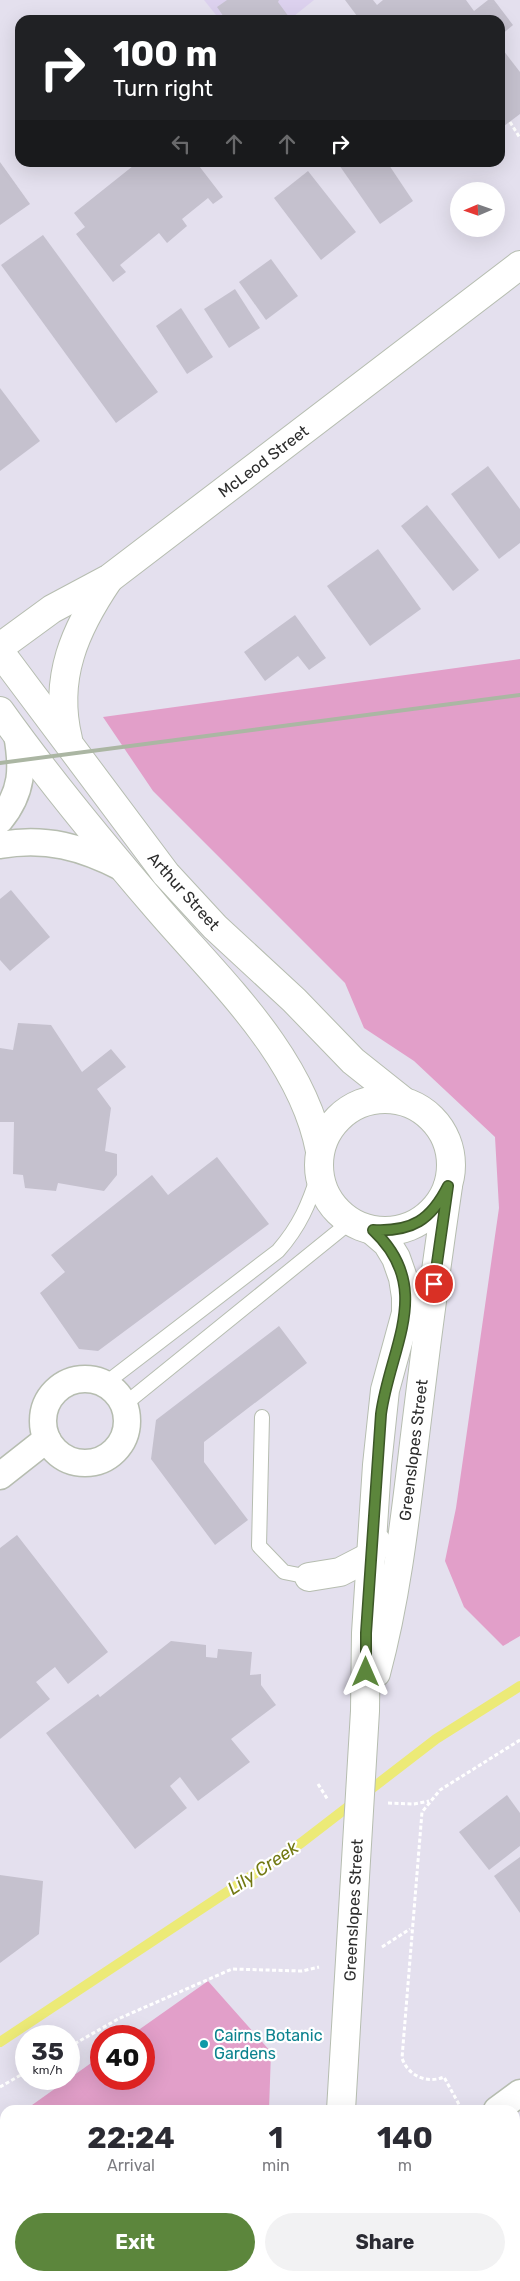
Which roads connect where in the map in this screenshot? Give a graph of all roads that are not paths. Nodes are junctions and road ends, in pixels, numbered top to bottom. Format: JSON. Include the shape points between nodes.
{"nodes":[{"id":1,"x":520,"y":265,"type":"edge"},
{"id":2,"x":110,"y":578,"type":"junction"},
{"id":3,"x":0,"y":648,"type":"edge"},
{"id":4,"x":0,"y":652,"type":"edge"},
{"id":5,"x":0,"y":711,"type":"edge"},
{"id":6,"x":17,"y":734,"type":"junction"},
{"id":7,"x":70,"y":745,"type":"junction"},
{"id":8,"x":0,"y":820,"type":"edge"},
{"id":9,"x":0,"y":845,"type":"edge"},
{"id":10,"x":123,"y":868,"type":"junction"},
{"id":11,"x":402,"y":1100,"type":"junction"},
{"id":12,"x":319,"y":1162,"type":"junction"},
{"id":13,"x":448,"y":1186,"type":"junction"},
{"id":14,"x":362,"y":1226,"type":"junction"},
{"id":15,"x":424,"y":1356,"type":"junction"},
{"id":16,"x":106,"y":1383,"type":"junction"},
{"id":17,"x":125,"y":1404,"type":"junction"},
{"id":18,"x":262,"y":1417,"type":"dead end"},
{"id":19,"x":47,"y":1439,"type":"junction"},
{"id":20,"x":0,"y":1476,"type":"edge"},
{"id":21,"x":371,"y":1556,"type":"junction"},
{"id":22,"x":309,"y":1577,"type":"joint"},
{"id":23,"x":365,"y":1711,"type":"junction"},
{"id":24,"x":520,"y":2093,"type":"edge"},
{"id":25,"x":341,"y":2105,"type":"edge"},
{"id":26,"x":504,"y":2105,"type":"edge"}],
"edges":[{"from":1,"to":2,"type":"street","name":"McLeod Street"},
{"from":2,"to":3,"type":"street","name":"McLeod Street","via":[[52,609]]},
{"from":2,"to":7,"type":"street","via":[[96,597],[75,639],[65,672],[63,719]]},
{"from":4,"to":7,"type":"street","name":"Arthur Street"},
{"from":5,"to":6,"type":"street","name":"Arthur Street"},
{"from":6,"to":8,"type":"street","via":[[20,781],[13,801]]},
{"from":6,"to":10,"type":"street","name":"Arthur Street"},
{"from":7,"to":11,"type":"street","name":"Arthur Street","via":[[184,895],[353,1061]]},
{"from":9,"to":10,"type":"street","via":[[31,841],[54,843],[84,851]]},
{"from":10,"to":12,"type":"street","name":"Arthur Street","via":[[238,1002],[283,1061],[306,1101],[316,1130]]},
{"from":11,"to":12,"type":"street","via":[[381,1098],[360,1102],[341,1114],[328,1131]]},
{"from":11,"to":13,"type":"street","via":[[422,1109],[438,1124],[448,1143],[451,1164]]},
{"from":12,"to":14,"type":"street","via":[[322,1188],[329,1201],[338,1213]]},
{"from":12,"to":16,"type":"lane","via":[[309,1204],[295,1231],[278,1251]]},
{"from":13,"to":14,"type":"street","via":[[440,1203],[427,1217],[410,1227],[392,1231]]},
{"from":13,"to":15,"type":"street","name":"Greenslopes Street"},
{"from":14,"to":17,"type":"lane"},
{"from":14,"to":21,"type":"street","name":"Greenslopes Street","via":[[387,1243],[396,1258],[406,1297],[403,1328],[381,1414]]},
{"from":15,"to":21,"type":"street","via":[[384,1523]]},
{"from":15,"to":23,"type":"street","name":"Greenslopes Street","via":[[405,1519],[388,1628]]},
{"from":16,"to":17,"type":"street"},
{"from":16,"to":19,"type":"street","via":[[94,1378],[80,1378],[56,1389],[44,1413]]},
{"from":17,"to":19,"type":"street","via":[[128,1418],[126,1433],[110,1456],[96,1462],[67,1460]]},
{"from":18,"to":22,"type":"lane","via":[[259,1546],[284,1572]]},
{"from":19,"to":20,"type":"street"},
{"from":21,"to":22,"type":"street","via":[[340,1572]]},
{"from":21,"to":23,"type":"street","name":"Greenslopes Street"},
{"from":23,"to":25,"type":"street","name":"Greenslopes Street"},
{"from":24,"to":26,"type":"street"}]}
